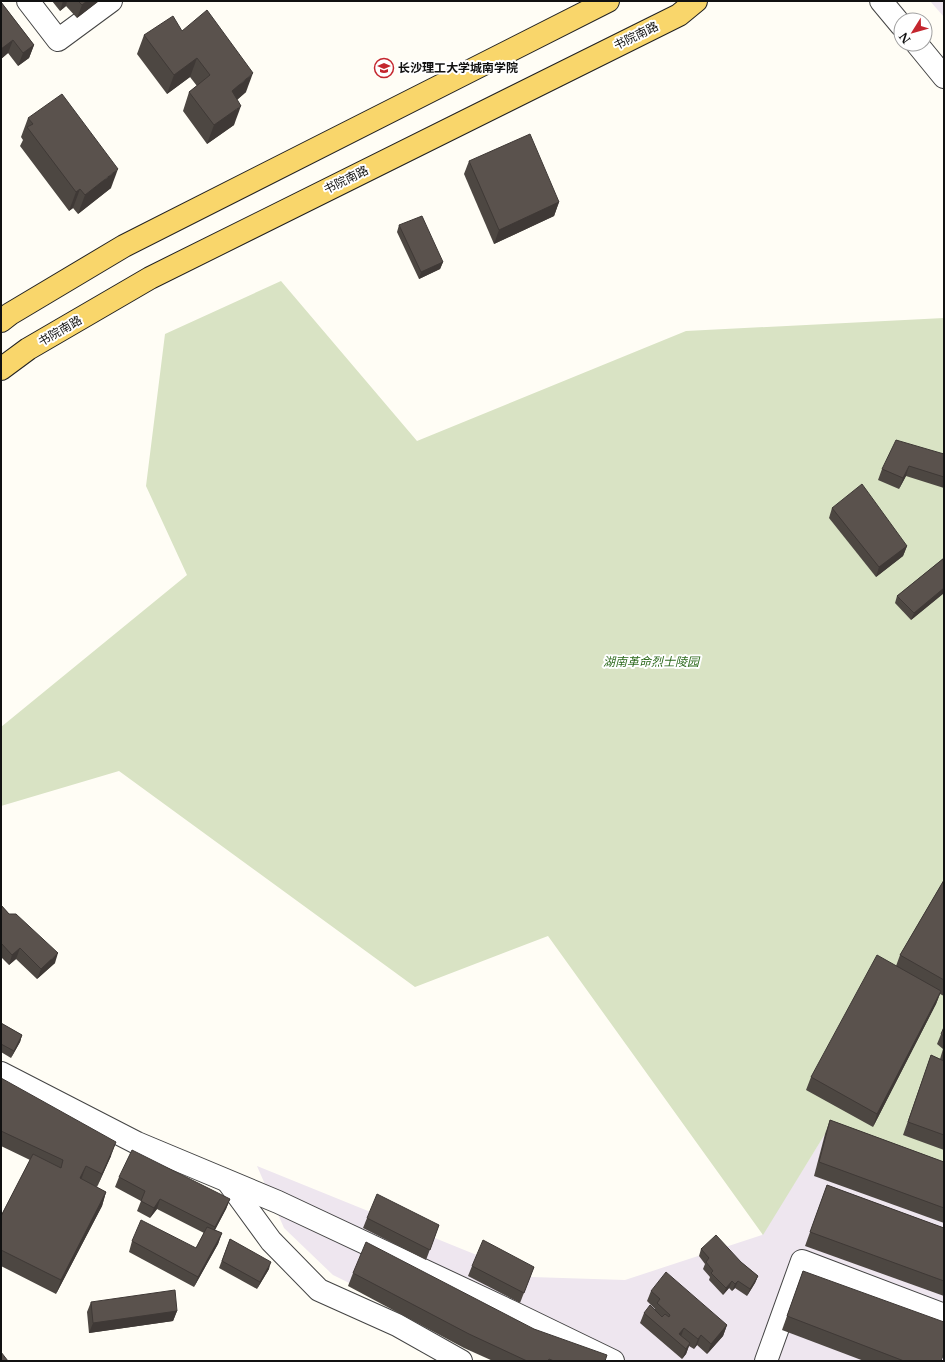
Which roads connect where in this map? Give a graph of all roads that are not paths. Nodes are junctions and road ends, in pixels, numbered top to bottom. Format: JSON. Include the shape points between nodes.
{"nodes":[{"id":1,"x":28,"y":1,"type":"edge"},
{"id":2,"x":111,"y":1,"type":"edge"},
{"id":3,"x":608,"y":1,"type":"edge"},
{"id":4,"x":696,"y":1,"type":"edge"},
{"id":5,"x":881,"y":1,"type":"edge"},
{"id":6,"x":893,"y":15,"type":"edge"},
{"id":7,"x":924,"y":52,"type":"edge"},
{"id":8,"x":944,"y":77,"type":"edge"},
{"id":9,"x":1,"y":321,"type":"edge"},
{"id":10,"x":1,"y":369,"type":"edge"},
{"id":11,"x":1,"y":1073,"type":"edge"},
{"id":12,"x":228,"y":1181,"type":"junction"},
{"id":13,"x":944,"y":1315,"type":"edge"},
{"id":14,"x":461,"y":1361,"type":"edge"},
{"id":15,"x":613,"y":1361,"type":"edge"},
{"id":16,"x":766,"y":1361,"type":"edge"}],
"edges":[{"from":1,"to":2,"type":"street","via":[[58,40]]},
{"from":3,"to":9,"type":"main road","via":[[124,246]]},
{"from":4,"to":10,"type":"main road","name":"书院南路","via":[[678,15],[150,278],[28,349]]},
{"from":5,"to":6,"type":"street"},
{"from":7,"to":8,"type":"street"},
{"from":11,"to":12,"type":"street","via":[[137,1143]]},
{"from":12,"to":14,"type":"street","via":[[271,1241],[319,1290],[397,1325]]},
{"from":12,"to":15,"type":"street"},
{"from":13,"to":16,"type":"street","via":[[802,1261]]}]}
